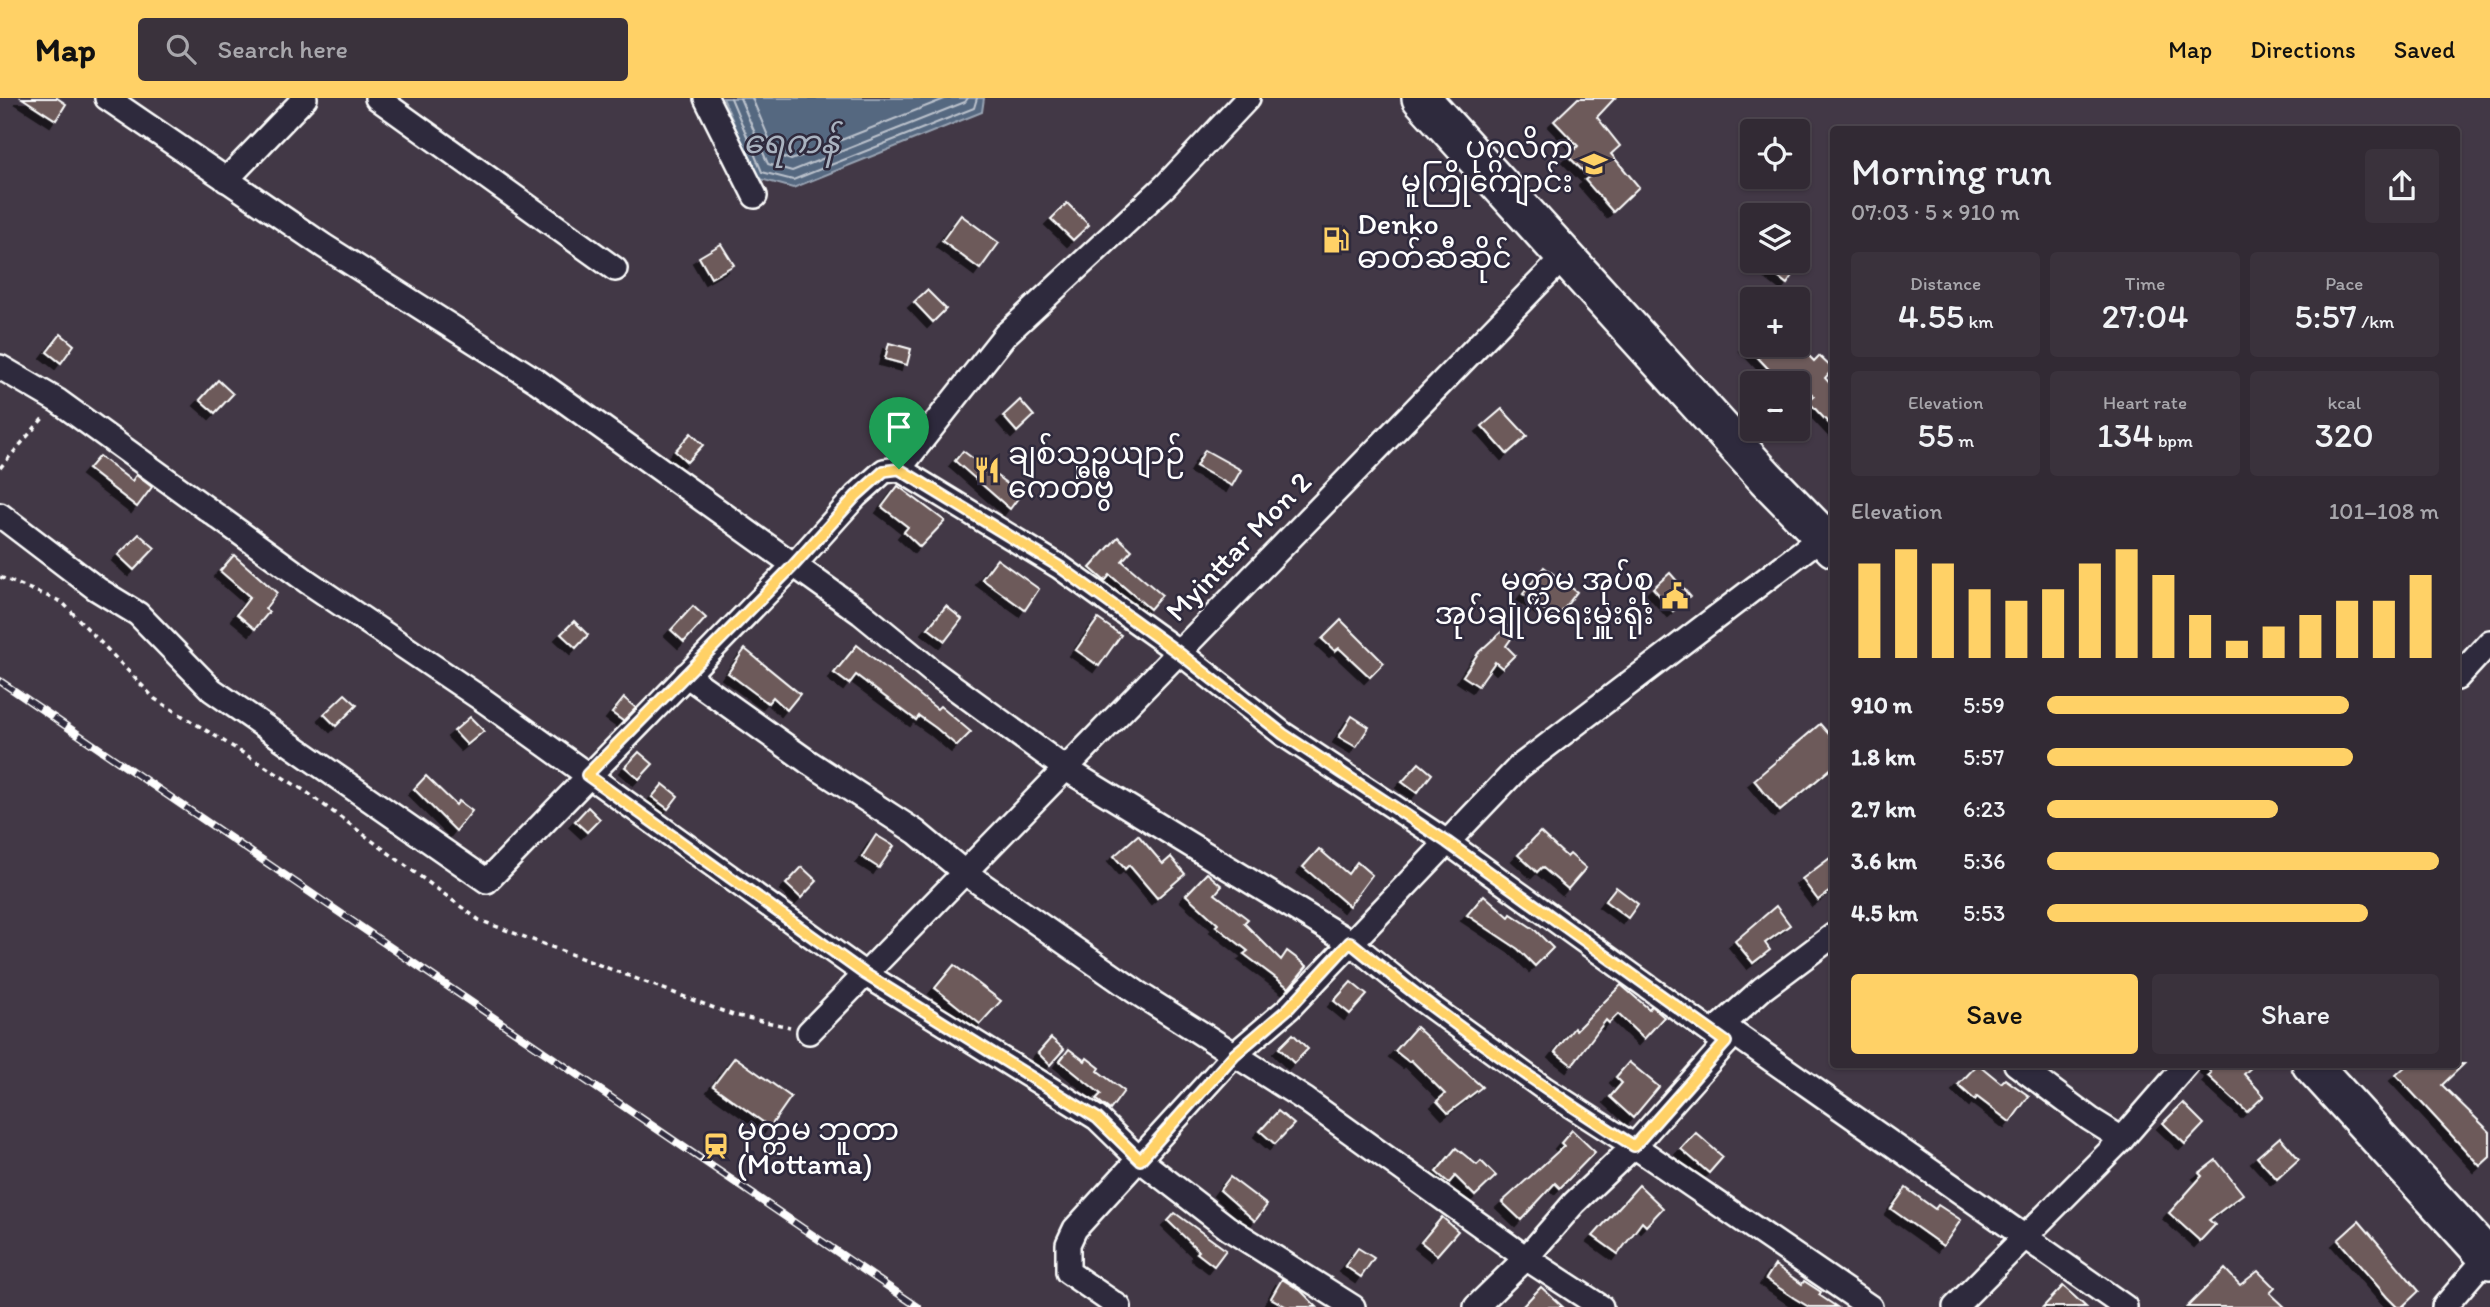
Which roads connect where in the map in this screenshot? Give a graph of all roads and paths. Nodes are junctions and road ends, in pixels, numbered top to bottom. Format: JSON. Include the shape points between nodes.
{"nodes":[{"id":1,"x":107,"y":98,"type":"edge"},
{"id":2,"x":305,"y":98,"type":"edge"},
{"id":3,"x":377,"y":98,"type":"edge"},
{"id":4,"x":706,"y":98,"type":"edge"},
{"id":5,"x":1248,"y":98,"type":"edge"},
{"id":6,"x":1421,"y":98,"type":"edge"},
{"id":7,"x":226,"y":180,"type":"junction"},
{"id":8,"x":755,"y":196,"type":"dead end"},
{"id":9,"x":1566,"y":255,"type":"junction"},
{"id":10,"x":615,"y":268,"type":"dead end"},
{"id":11,"x":0,"y":367,"type":"edge"},
{"id":12,"x":58,"y":401,"type":"junction"},
{"id":13,"x":0,"y":468,"type":"edge"},
{"id":14,"x":899,"y":469,"type":"junction"},
{"id":15,"x":0,"y":515,"type":"edge"},
{"id":16,"x":1828,"y":542,"type":"edge"},
{"id":17,"x":793,"y":566,"type":"junction"},
{"id":18,"x":2490,"y":642,"type":"edge"},
{"id":19,"x":1179,"y":653,"type":"junction"},
{"id":20,"x":686,"y":675,"type":"junction"},
{"id":21,"x":2460,"y":675,"type":"edge"},
{"id":22,"x":1066,"y":769,"type":"junction"},
{"id":23,"x":587,"y":775,"type":"junction"},
{"id":24,"x":1447,"y":842,"type":"junction"},
{"id":25,"x":964,"y":872,"type":"junction"},
{"id":26,"x":1830,"y":938,"type":"edge"},
{"id":27,"x":1350,"y":942,"type":"junction"},
{"id":28,"x":865,"y":974,"type":"junction"},
{"id":29,"x":809,"y":1031,"type":"dead end"},
{"id":30,"x":1724,"y":1034,"type":"junction"},
{"id":31,"x":1234,"y":1055,"type":"junction"},
{"id":32,"x":2021,"y":1068,"type":"edge"},
{"id":33,"x":2184,"y":1068,"type":"edge"},
{"id":34,"x":2315,"y":1068,"type":"edge"},
{"id":35,"x":2122,"y":1139,"type":"junction"},
{"id":36,"x":1634,"y":1146,"type":"junction"},
{"id":37,"x":1140,"y":1160,"type":"junction"},
{"id":38,"x":2025,"y":1235,"type":"junction"},
{"id":39,"x":1526,"y":1258,"type":"junction"},
{"id":40,"x":2489,"y":1259,"type":"edge"},
{"id":41,"x":1119,"y":1307,"type":"edge"},
{"id":42,"x":1353,"y":1307,"type":"edge"},
{"id":43,"x":1476,"y":1307,"type":"edge"},
{"id":44,"x":1601,"y":1307,"type":"edge"},
{"id":45,"x":1870,"y":1307,"type":"edge"},
{"id":46,"x":1955,"y":1307,"type":"edge"},
{"id":47,"x":2125,"y":1307,"type":"edge"},
{"id":48,"x":2444,"y":1307,"type":"edge"}],
"edges":[{"from":1,"to":7,"type":"street"},
{"from":2,"to":7,"type":"street"},
{"from":3,"to":10,"type":"street"},
{"from":4,"to":8,"type":"street"},
{"from":5,"to":14,"type":"street","via":[[1165,186],[1005,335]]},
{"from":6,"to":9,"type":"highway"},
{"from":7,"to":17,"type":"street","via":[[537,381]]},
{"from":9,"to":16,"type":"highway"},
{"from":9,"to":19,"type":"street","name":"Myinttar Mon 2"},
{"from":11,"to":12,"type":"street"},
{"from":12,"to":13,"type":"path"},
{"from":12,"to":23,"type":"street"},
{"from":14,"to":17,"type":"street","via":[[884,471]]},
{"from":14,"to":19,"type":"street","via":[[1060,567]]},
{"from":15,"to":23,"type":"street","via":[[97,589],[138,614],[212,690],[487,881]]},
{"from":16,"to":24,"type":"street","via":[[1519,767]]},
{"from":17,"to":20,"type":"street"},
{"from":17,"to":22,"type":"street"},
{"from":18,"to":21,"type":"street"},
{"from":19,"to":22,"type":"street","name":"Myinttar Mon 2"},
{"from":19,"to":24,"type":"street","via":[[1283,734]]},
{"from":20,"to":23,"type":"street"},
{"from":20,"to":25,"type":"street","via":[[916,832]]},
{"from":22,"to":25,"type":"street","name":"Myinttar Mon 2"},
{"from":22,"to":27,"type":"street"},
{"from":23,"to":28,"type":"street"},
{"from":24,"to":27,"type":"street"},
{"from":24,"to":30,"type":"street"},
{"from":25,"to":28,"type":"street","name":"Myinttar Mon 2"},
{"from":25,"to":31,"type":"street"},
{"from":26,"to":30,"type":"street","via":[[1762,989]]},
{"from":27,"to":31,"type":"street","via":[[1289,1008]]},
{"from":27,"to":36,"type":"street","via":[[1545,1089]]},
{"from":28,"to":29,"type":"street","name":"Myinttar Mon 2"},
{"from":28,"to":37,"type":"street","via":[[1097,1118]]},
{"from":30,"to":36,"type":"street"},
{"from":30,"to":38,"type":"street"},
{"from":31,"to":37,"type":"street"},
{"from":31,"to":39,"type":"street","via":[[1306,1100]]},
{"from":32,"to":35,"type":"street"},
{"from":33,"to":35,"type":"street"},
{"from":34,"to":40,"type":"highway"},
{"from":35,"to":38,"type":"street"},
{"from":36,"to":39,"type":"street","via":[[1574,1203]]},
{"from":36,"to":45,"type":"street"},
{"from":37,"to":41,"type":"street","via":[[1075,1229],[1068,1244],[1069,1272]]},
{"from":37,"to":42,"type":"street","via":[[1228,1228]]},
{"from":38,"to":46,"type":"street"},
{"from":38,"to":47,"type":"street"},
{"from":39,"to":43,"type":"street"},
{"from":39,"to":44,"type":"street"},
{"from":40,"to":48,"type":"street"}]}
